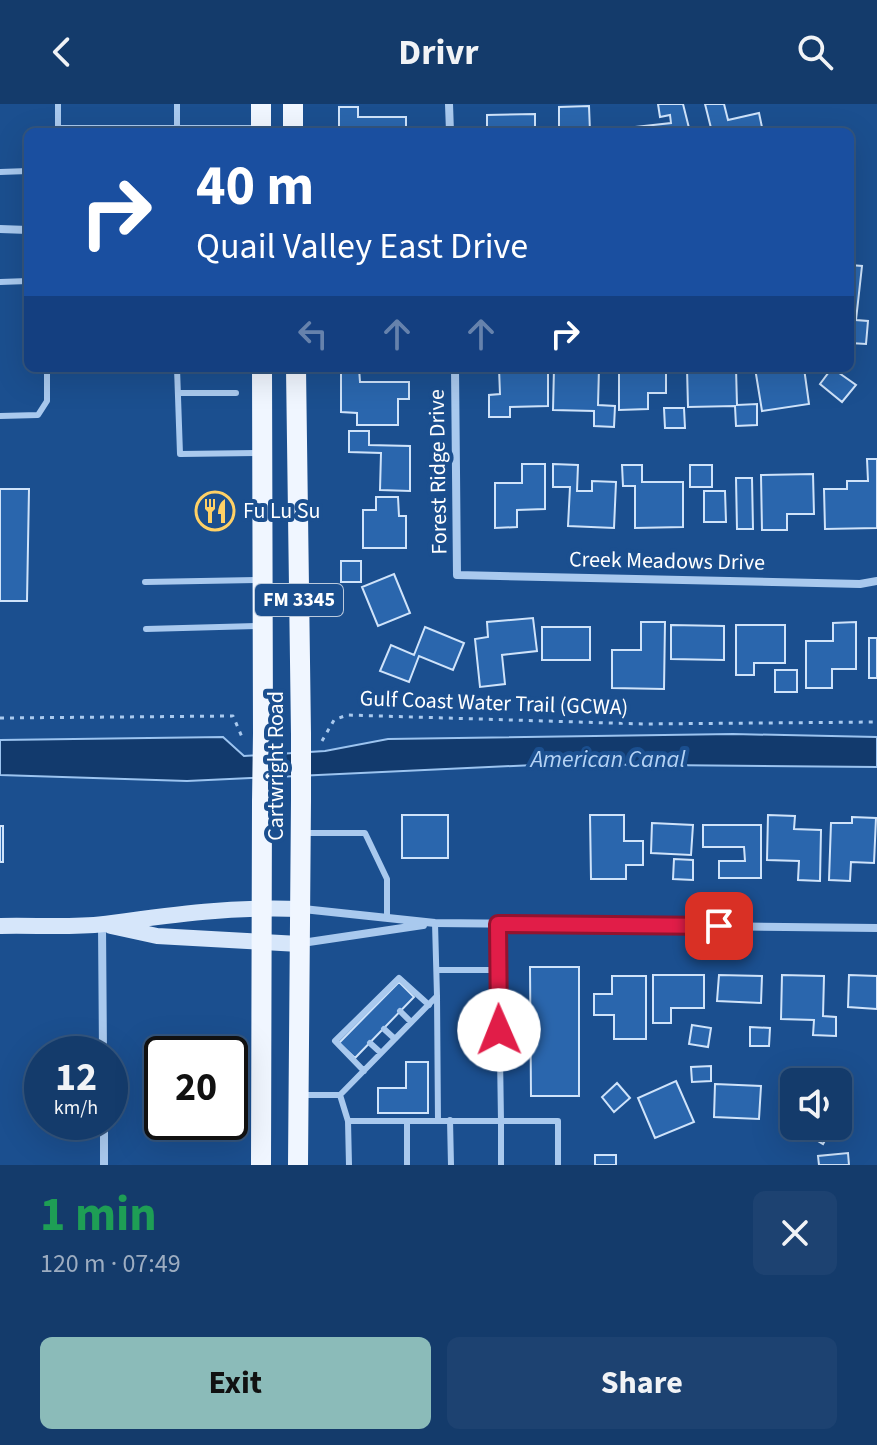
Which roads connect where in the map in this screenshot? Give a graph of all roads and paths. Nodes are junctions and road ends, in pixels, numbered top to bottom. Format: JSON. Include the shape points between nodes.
{"nodes":[{"id":1,"x":58,"y":104,"type":"edge"},
{"id":2,"x":177,"y":104,"type":"edge"},
{"id":3,"x":261,"y":104,"type":"edge"},
{"id":4,"x":293,"y":104,"type":"edge"},
{"id":5,"x":449,"y":104,"type":"edge"},
{"id":6,"x":58,"y":128,"type":"edge"},
{"id":7,"x":177,"y":128,"type":"edge"},
{"id":8,"x":261,"y":128,"type":"edge"},
{"id":9,"x":293,"y":128,"type":"edge"},
{"id":10,"x":450,"y":128,"type":"edge"},
{"id":11,"x":24,"y":171,"type":"edge"},
{"id":12,"x":0,"y":172,"type":"edge"},
{"id":13,"x":0,"y":229,"type":"edge"},
{"id":14,"x":24,"y":230,"type":"edge"},
{"id":15,"x":24,"y":281,"type":"edge"},
{"id":16,"x":0,"y":282,"type":"edge"},
{"id":17,"x":47,"y":372,"type":"edge"},
{"id":18,"x":177,"y":372,"type":"edge"},
{"id":19,"x":262,"y":372,"type":"edge"},
{"id":20,"x":296,"y":372,"type":"edge"},
{"id":21,"x":455,"y":372,"type":"edge"},
{"id":22,"x":178,"y":393,"type":"junction"},
{"id":23,"x":236,"y":393,"type":"dead end"},
{"id":24,"x":0,"y":416,"type":"edge"},
{"id":25,"x":262,"y":453,"type":"junction"},
{"id":26,"x":457,"y":575,"type":"joint"},
{"id":27,"x":262,"y":580,"type":"junction"},
{"id":28,"x":877,"y":581,"type":"edge"},
{"id":29,"x":145,"y":582,"type":"dead end"},
{"id":30,"x":263,"y":626,"type":"junction"},
{"id":31,"x":146,"y":629,"type":"dead end"},
{"id":32,"x":0,"y":718,"type":"edge"},
{"id":33,"x":877,"y":722,"type":"edge"},
{"id":34,"x":255,"y":740,"type":"junction"},
{"id":35,"x":320,"y":743,"type":"dead end"},
{"id":36,"x":301,"y":833,"type":"junction"},
{"id":37,"x":261,"y":907,"type":"junction"},
{"id":38,"x":300,"y":909,"type":"junction"},
{"id":39,"x":387,"y":918,"type":"junction"},
{"id":40,"x":435,"y":923,"type":"junction"},
{"id":41,"x":102,"y":924,"type":"junction"},
{"id":42,"x":498,"y":924,"type":"junction"},
{"id":43,"x":0,"y":926,"type":"edge"},
{"id":44,"x":877,"y":928,"type":"edge"},
{"id":45,"x":261,"y":943,"type":"junction"},
{"id":46,"x":299,"y":944,"type":"junction"},
{"id":47,"x":437,"y":970,"type":"junction"},
{"id":48,"x":498,"y":970,"type":"junction"},
{"id":49,"x":437,"y":996,"type":"junction"},
{"id":50,"x":429,"y":1005,"type":"junction"},
{"id":51,"x":400,"y":1011,"type":"dead end"},
{"id":52,"x":411,"y":1022,"type":"junction"},
{"id":53,"x":384,"y":1029,"type":"dead end"},
{"id":54,"x":103,"y":1036,"type":"edge"},
{"id":55,"x":395,"y":1039,"type":"junction"},
{"id":56,"x":370,"y":1043,"type":"dead end"},
{"id":57,"x":381,"y":1053,"type":"junction"},
{"id":58,"x":364,"y":1071,"type":"junction"},
{"id":59,"x":298,"y":1095,"type":"junction"},
{"id":60,"x":340,"y":1095,"type":"junction"},
{"id":61,"x":450,"y":1120,"type":"junction"},
{"id":62,"x":348,"y":1121,"type":"junction"},
{"id":63,"x":407,"y":1121,"type":"junction"},
{"id":64,"x":438,"y":1121,"type":"junction"},
{"id":65,"x":501,"y":1121,"type":"junction"},
{"id":66,"x":104,"y":1140,"type":"edge"},
{"id":67,"x":104,"y":1165,"type":"edge"},
{"id":68,"x":261,"y":1165,"type":"edge"},
{"id":69,"x":298,"y":1165,"type":"edge"},
{"id":70,"x":349,"y":1165,"type":"edge"},
{"id":71,"x":407,"y":1165,"type":"edge"},
{"id":72,"x":451,"y":1165,"type":"edge"},
{"id":73,"x":501,"y":1165,"type":"edge"},
{"id":74,"x":558,"y":1165,"type":"edge"}],
"edges":[{"from":1,"to":6,"type":"lane"},
{"from":2,"to":7,"type":"lane"},
{"from":3,"to":8,"type":"main road"},
{"from":4,"to":9,"type":"main road"},
{"from":5,"to":10,"type":"street"},
{"from":11,"to":12,"type":"lane"},
{"from":13,"to":14,"type":"street"},
{"from":15,"to":16,"type":"lane"},
{"from":17,"to":24,"type":"lane","via":[[47,401],[38,415]]},
{"from":18,"to":22,"type":"lane"},
{"from":19,"to":25,"type":"main road","name":"Cartwright Road","number":"FM 3345"},
{"from":20,"to":36,"type":"main road","name":"Cartwright Road","number":"FM 3345","bridge":true},
{"from":21,"to":26,"type":"street","name":"Forest Ridge Drive"},
{"from":22,"to":23,"type":"lane"},
{"from":22,"to":25,"type":"lane","via":[[180,454]]},
{"from":25,"to":27,"type":"main road","name":"Cartwright Road","number":"FM 3345"},
{"from":26,"to":28,"type":"street","name":"Creek Meadows Drive"},
{"from":27,"to":29,"type":"lane"},
{"from":27,"to":30,"type":"main road","name":"Cartwright Road","number":"FM 3345"},
{"from":30,"to":31,"type":"lane"},
{"from":30,"to":34,"type":"main road","name":"Cartwright Road","number":"FM 3345"},
{"from":32,"to":34,"type":"path","via":[[233,716]]},
{"from":33,"to":35,"type":"path","name":"Gulf Coast Water Trail (GCWA)","via":[[644,724],[347,715],[334,720]]},
{"from":34,"to":37,"type":"main road","name":"Cartwright Road","number":"FM 3345","bridge":true,"via":[[262,802]]},
{"from":36,"to":38,"type":"main road","name":"Cartwright Road","number":"FM 3345"},
{"from":36,"to":39,"type":"lane","via":[[365,833],[387,879]]},
{"from":37,"to":38,"type":"street"},
{"from":37,"to":41,"type":"street"},
{"from":37,"to":45,"type":"main road","name":"Cartwright Road","number":"FM 3345"},
{"from":38,"to":39,"type":"street"},
{"from":38,"to":46,"type":"main road","name":"Cartwright Road","number":"FM 3345"},
{"from":39,"to":40,"type":"street"},
{"from":40,"to":42,"type":"street"},
{"from":40,"to":46,"type":"street"},
{"from":40,"to":47,"type":"lane"},
{"from":41,"to":43,"type":"street"},
{"from":41,"to":45,"type":"street","via":[[157,936]]},
{"from":41,"to":54,"type":"street"},
{"from":42,"to":44,"type":"street"},
{"from":42,"to":48,"type":"lane"},
{"from":45,"to":46,"type":"street"},
{"from":45,"to":68,"type":"main road","name":"Cartwright Road","number":"FM 3345"},
{"from":46,"to":59,"type":"main road","name":"Cartwright Road","number":"FM 3345"},
{"from":47,"to":48,"type":"lane"},
{"from":47,"to":49,"type":"lane"},
{"from":48,"to":65,"type":"lane"},
{"from":49,"to":50,"type":"lane"},
{"from":49,"to":64,"type":"lane"},
{"from":50,"to":52,"type":"lane"},
{"from":50,"to":58,"type":"lane","via":[[399,978],[335,1041]]},
{"from":51,"to":52,"type":"lane"},
{"from":52,"to":55,"type":"lane"},
{"from":53,"to":55,"type":"lane"},
{"from":55,"to":57,"type":"lane"},
{"from":56,"to":57,"type":"lane"},
{"from":57,"to":58,"type":"lane"},
{"from":58,"to":60,"type":"lane"},
{"from":59,"to":60,"type":"lane"},
{"from":59,"to":69,"type":"main road","name":"Cartwright Road","number":"FM 3345"},
{"from":60,"to":62,"type":"lane"},
{"from":61,"to":64,"type":"lane"},
{"from":61,"to":65,"type":"lane"},
{"from":61,"to":72,"type":"lane"},
{"from":62,"to":63,"type":"lane"},
{"from":62,"to":70,"type":"lane"},
{"from":63,"to":64,"type":"lane"},
{"from":63,"to":71,"type":"lane"},
{"from":65,"to":73,"type":"lane"},
{"from":65,"to":74,"type":"lane","via":[[558,1121]]},
{"from":66,"to":67,"type":"street"}]}
